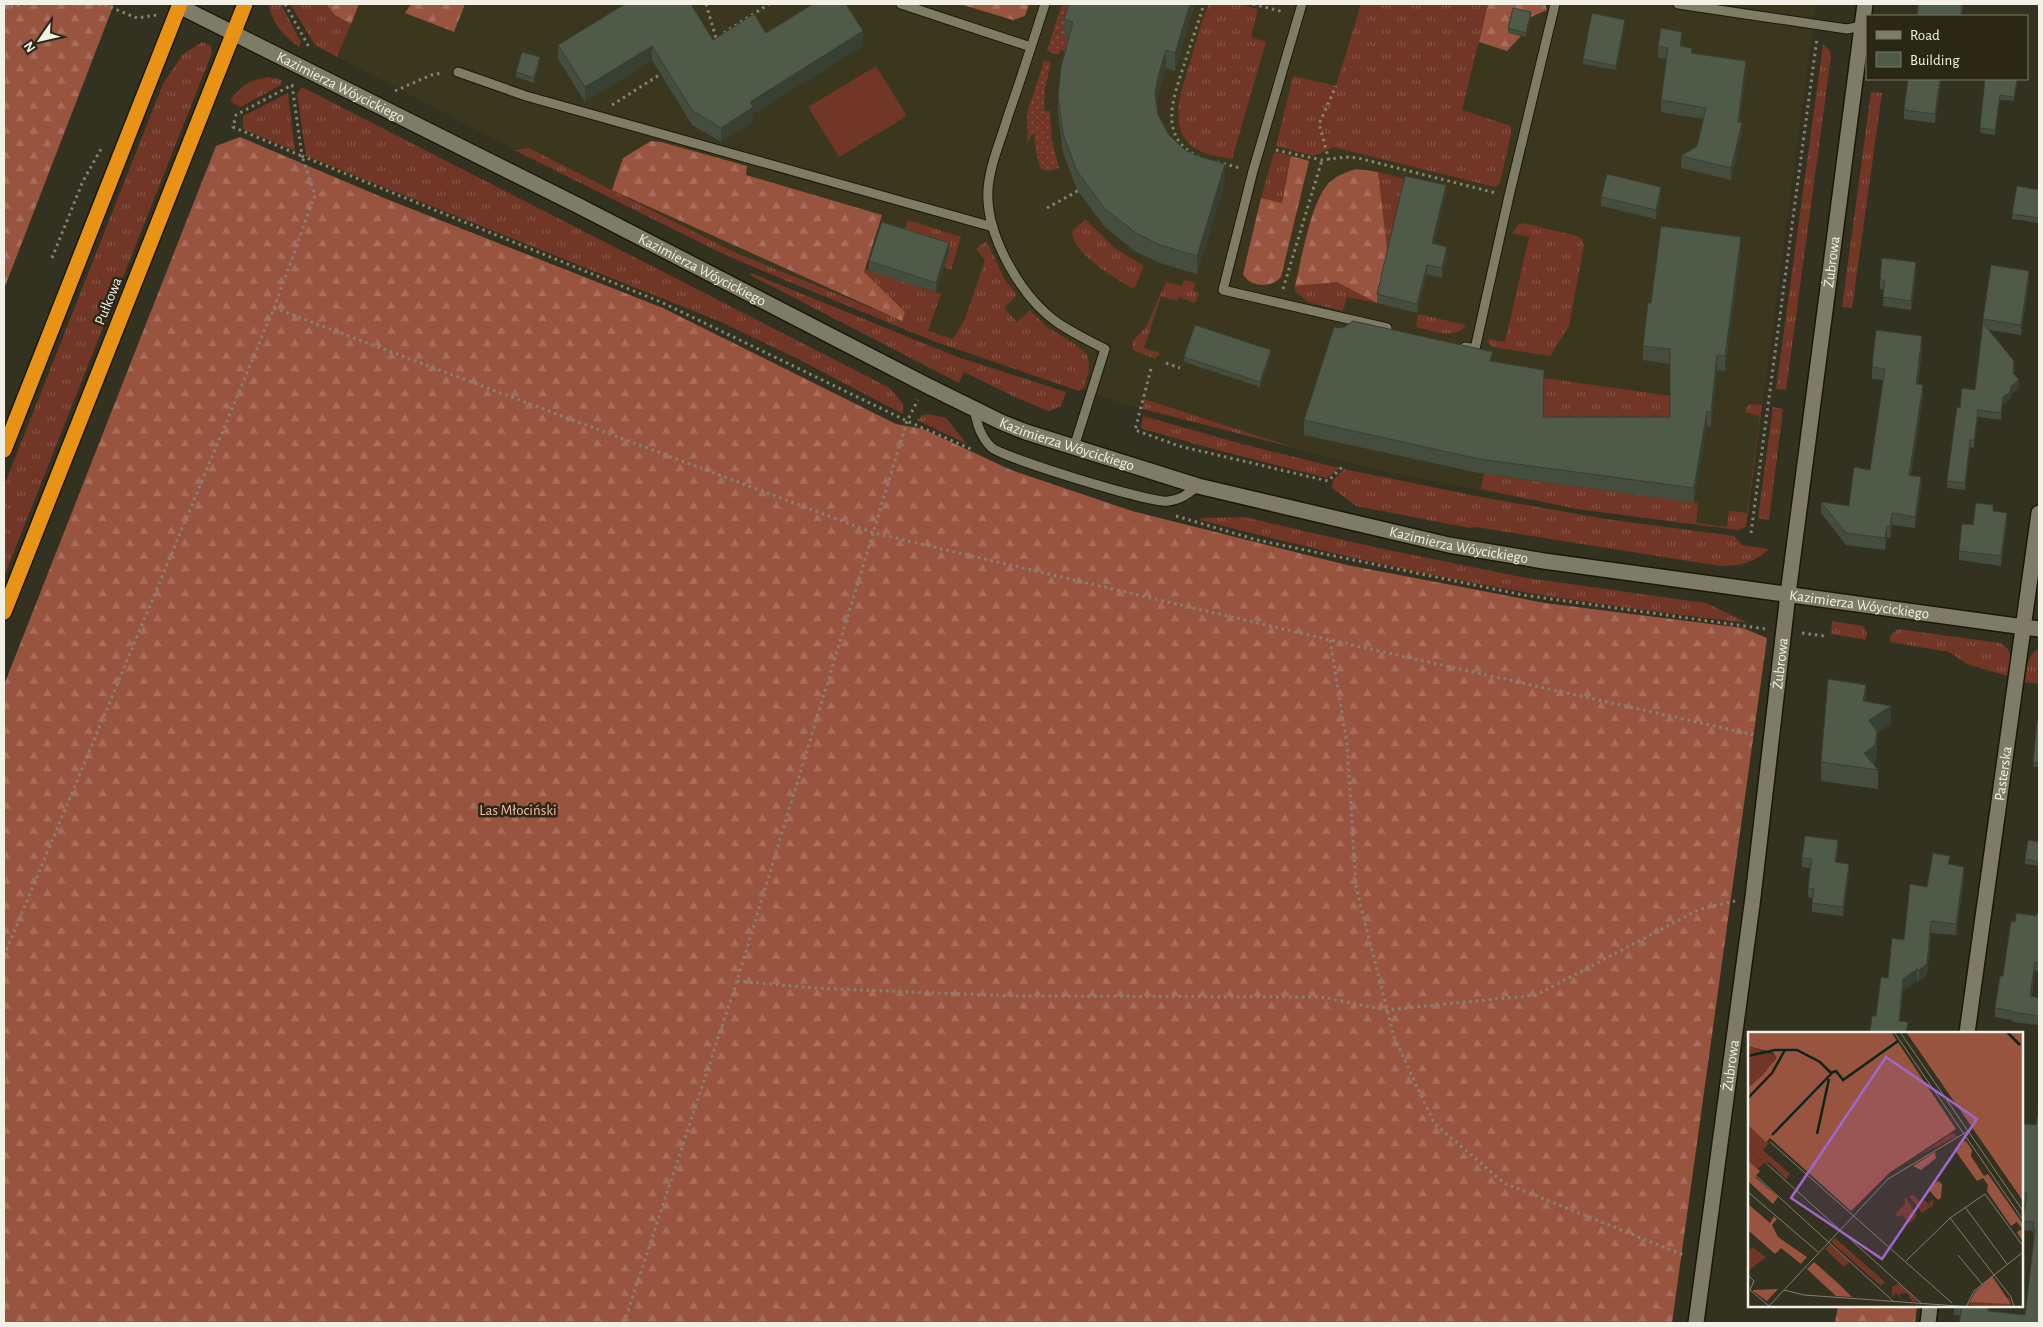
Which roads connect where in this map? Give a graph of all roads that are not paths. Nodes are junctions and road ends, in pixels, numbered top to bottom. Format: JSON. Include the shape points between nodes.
{"nodes":[{"id":1,"x":245,"y":4,"type":"edge"},
{"id":2,"x":901,"y":4,"type":"edge"},
{"id":3,"x":1045,"y":4,"type":"edge"},
{"id":4,"x":1302,"y":4,"type":"edge"},
{"id":5,"x":1556,"y":4,"type":"edge"},
{"id":6,"x":1678,"y":4,"type":"edge"},
{"id":7,"x":1865,"y":4,"type":"edge"},
{"id":8,"x":180,"y":5,"type":"edge"},
{"id":9,"x":1862,"y":26,"type":"junction"},
{"id":10,"x":233,"y":33,"type":"junction"},
{"id":11,"x":1031,"y":47,"type":"junction"},
{"id":12,"x":458,"y":72,"type":"road end"},
{"id":13,"x":993,"y":227,"type":"junction"},
{"id":14,"x":1400,"y":331,"type":"edge"},
{"id":15,"x":1456,"y":344,"type":"edge"},
{"id":16,"x":974,"y":409,"type":"junction"},
{"id":17,"x":1074,"y":447,"type":"junction"},
{"id":18,"x":4,"y":450,"type":"edge"},
{"id":19,"x":1198,"y":486,"type":"junction"},
{"id":20,"x":2039,"y":513,"type":"edge"},
{"id":21,"x":1788,"y":594,"type":"junction"},
{"id":22,"x":4,"y":612,"type":"edge"},
{"id":23,"x":2032,"y":628,"type":"edge"},
{"id":24,"x":1967,"y":1032,"type":"edge"},
{"id":25,"x":1930,"y":1307,"type":"edge"},
{"id":26,"x":1696,"y":1323,"type":"edge"},
{"id":27,"x":1928,"y":1323,"type":"edge"}],
"edges":[{"from":1,"to":10,"type":"highway","name":"Pułkowa"},
{"from":2,"to":11,"type":"lane"},
{"from":3,"to":11,"type":"lane"},
{"from":4,"to":14,"type":"lane","via":[[1260,145],[1223,290]]},
{"from":5,"to":15,"type":"lane","via":[[1475,349]]},
{"from":6,"to":9,"type":"lane","via":[[1848,29]]},
{"from":7,"to":9,"type":"street","name":"Żubrowa"},
{"from":8,"to":10,"type":"street","name":"Kazimierza Wóycickiego"},
{"from":8,"to":18,"type":"highway"},
{"from":9,"to":21,"type":"street","name":"Żubrowa"},
{"from":10,"to":16,"type":"street","name":"Kazimierza Wóycickiego"},
{"from":10,"to":22,"type":"highway","name":"Pułkowa"},
{"from":11,"to":13,"type":"lane","via":[[991,173],[989,206]]},
{"from":12,"to":13,"type":"lane","via":[[526,96]]},
{"from":13,"to":17,"type":"lane","via":[[1009,265],[1034,302],[1058,323],[1105,349]]},
{"from":16,"to":17,"type":"street","name":"Kazimierza Wóycickiego","via":[[1018,429]]},
{"from":16,"to":19,"type":"lane","via":[[980,432],[992,448],[1065,475],[1149,500],[1167,502],[1181,498]]},
{"from":17,"to":19,"type":"street","name":"Kazimierza Wóycickiego"},
{"from":19,"to":21,"type":"street","name":"Kazimierza Wóycickiego","via":[[1458,546]]},
{"from":20,"to":23,"type":"street","name":"Pasterska"},
{"from":21,"to":23,"type":"street","name":"Kazimierza Wóycickiego"},
{"from":21,"to":26,"type":"street","name":"Żubrowa","via":[[1753,897]]},
{"from":23,"to":24,"type":"street","name":"Pasterska"},
{"from":25,"to":27,"type":"street"}]}
